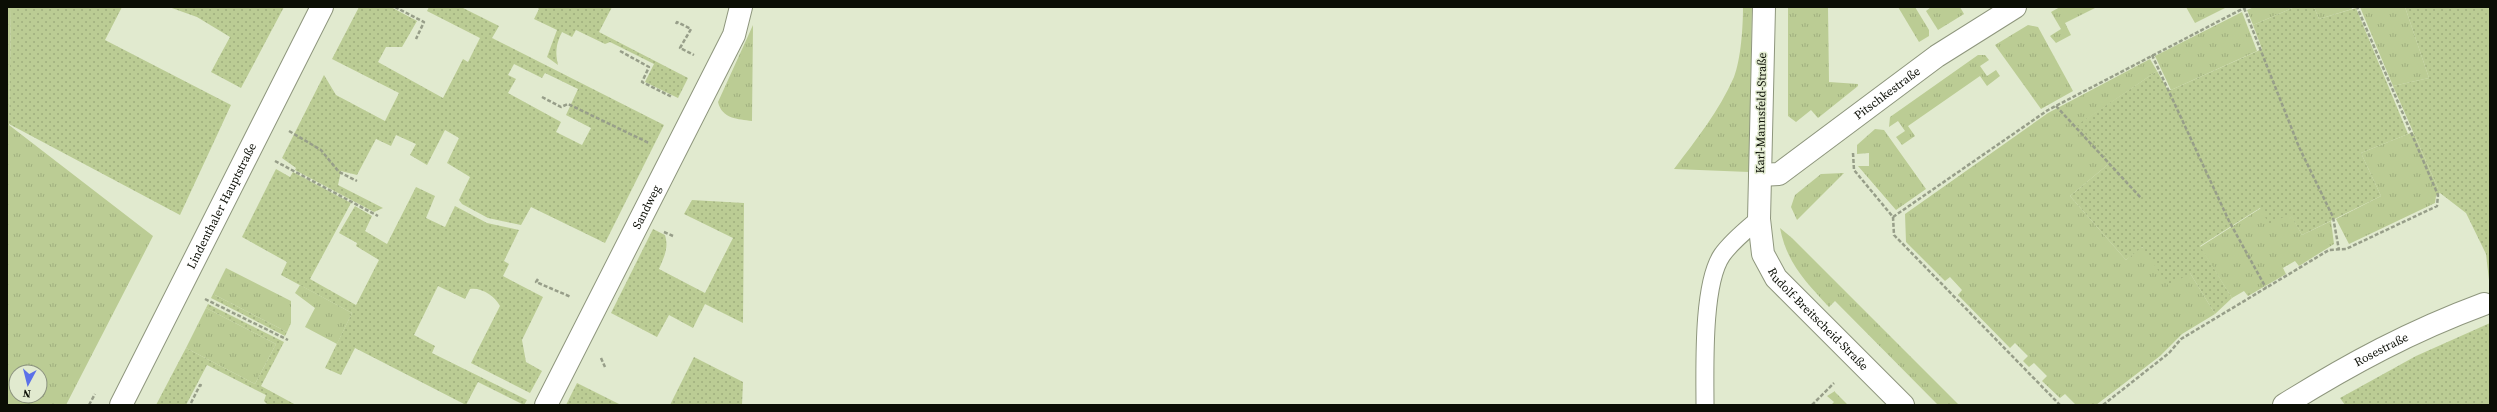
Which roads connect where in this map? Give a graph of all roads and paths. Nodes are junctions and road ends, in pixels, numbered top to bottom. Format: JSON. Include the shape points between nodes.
{"nodes":[{"id":1,"x":322,"y":7,"type":"edge"},
{"id":2,"x":395,"y":7,"type":"edge"},
{"id":3,"x":741,"y":7,"type":"edge"},
{"id":4,"x":1764,"y":7,"type":"edge"},
{"id":5,"x":2015,"y":7,"type":"edge"},
{"id":6,"x":2245,"y":7,"type":"edge"},
{"id":7,"x":2358,"y":7,"type":"edge"},
{"id":8,"x":676,"y":24,"type":"dead end"},
{"id":9,"x":416,"y":39,"type":"dead end"},
{"id":10,"x":620,"y":51,"type":"dead end"},
{"id":11,"x":2152,"y":55,"type":"junction"},
{"id":12,"x":717,"y":68,"type":"junction"},
{"id":13,"x":542,"y":97,"type":"dead end"},
{"id":14,"x":2056,"y":106,"type":"junction"},
{"id":15,"x":696,"y":109,"type":"junction"},
{"id":16,"x":285,"y":129,"type":"dead end"},
{"id":17,"x":1853,"y":150,"type":"dead end"},
{"id":18,"x":672,"y":155,"type":"junction"},
{"id":19,"x":270,"y":159,"type":"dead end"},
{"id":20,"x":1760,"y":175,"type":"junction"},
{"id":21,"x":357,"y":181,"type":"dead end"},
{"id":22,"x":2141,"y":198,"type":"dead end"},
{"id":23,"x":378,"y":216,"type":"dead end"},
{"id":24,"x":1893,"y":217,"type":"junction"},
{"id":25,"x":1759,"y":219,"type":"junction"},
{"id":26,"x":2339,"y":250,"type":"junction"},
{"id":27,"x":538,"y":279,"type":"dead end"},
{"id":28,"x":2266,"y":288,"type":"junction"},
{"id":29,"x":200,"y":297,"type":"dead end"},
{"id":30,"x":2484,"y":304,"type":"dead end"},
{"id":31,"x":595,"y":307,"type":"junction"},
{"id":32,"x":288,"y":340,"type":"dead end"},
{"id":33,"x":1834,"y":383,"type":"dead end"},
{"id":34,"x":203,"y":386,"type":"dead end"},
{"id":35,"x":192,"y":404,"type":"edge"},
{"id":36,"x":121,"y":405,"type":"edge"},
{"id":37,"x":546,"y":405,"type":"edge"},
{"id":38,"x":1706,"y":405,"type":"edge"},
{"id":39,"x":1812,"y":405,"type":"edge"},
{"id":40,"x":1903,"y":405,"type":"edge"},
{"id":41,"x":2060,"y":405,"type":"edge"},
{"id":42,"x":2103,"y":405,"type":"edge"},
{"id":43,"x":2284,"y":405,"type":"edge"}],
"edges":[{"from":1,"to":36,"type":"street","name":"Lindenthaler Hauptstraße"},
{"from":2,"to":9,"type":"path","via":[[424,22]]},
{"from":3,"to":12,"type":"street","name":"Sandweg","via":[[734,35]]},
{"from":4,"to":20,"type":"street","name":"Karl-Mannsfeld-Straße"},
{"from":5,"to":20,"type":"street","name":"Pitschkestraße","via":[[1937,56],[1780,174]]},
{"from":6,"to":11,"type":"path"},
{"from":6,"to":26,"type":"path","via":[[2299,147],[2332,217]]},
{"from":7,"to":26,"type":"path","via":[[2438,195],[2437,206]]},
{"from":8,"to":12,"type":"path","via":[[677,22],[691,28],[680,48]]},
{"from":10,"to":15,"type":"path","via":[[649,67],[642,82]]},
{"from":11,"to":14,"type":"path"},
{"from":11,"to":28,"type":"path","via":[[2229,222]]},
{"from":12,"to":15,"type":"street","name":"Sandweg"},
{"from":13,"to":18,"type":"path","via":[[561,107],[568,104]]},
{"from":14,"to":22,"type":"path"},
{"from":14,"to":24,"type":"path"},
{"from":15,"to":18,"type":"street","name":"Sandweg"},
{"from":16,"to":21,"type":"path","via":[[321,150],[339,172]]},
{"from":17,"to":24,"type":"path","via":[[1854,170]]},
{"from":18,"to":31,"type":"street","name":"Sandweg"},
{"from":19,"to":23,"type":"path"},
{"from":20,"to":25,"type":"street","name":"Karl-Mannsfeld-Straße"},
{"from":24,"to":41,"type":"path","via":[[1894,235]]},
{"from":25,"to":38,"type":"lane","via":[[1722,255],[1712,275],[1708,301]]},
{"from":25,"to":40,"type":"street","name":"Rudolf-Breitscheid-Straße","via":[[1760,244],[1770,270]]},
{"from":26,"to":28,"type":"path","via":[[2329,250]]},
{"from":27,"to":31,"type":"path","via":[[536,282]]},
{"from":28,"to":42,"type":"path","via":[[2181,339],[2169,354]]},
{"from":29,"to":32,"type":"path"},
{"from":30,"to":43,"type":"street","name":"Rosestraße","via":[[2430,324],[2380,349]]},
{"from":31,"to":37,"type":"street","name":"Sandweg"},
{"from":33,"to":39,"type":"path"},
{"from":34,"to":35,"type":"path","via":[[200,385]]}]}
